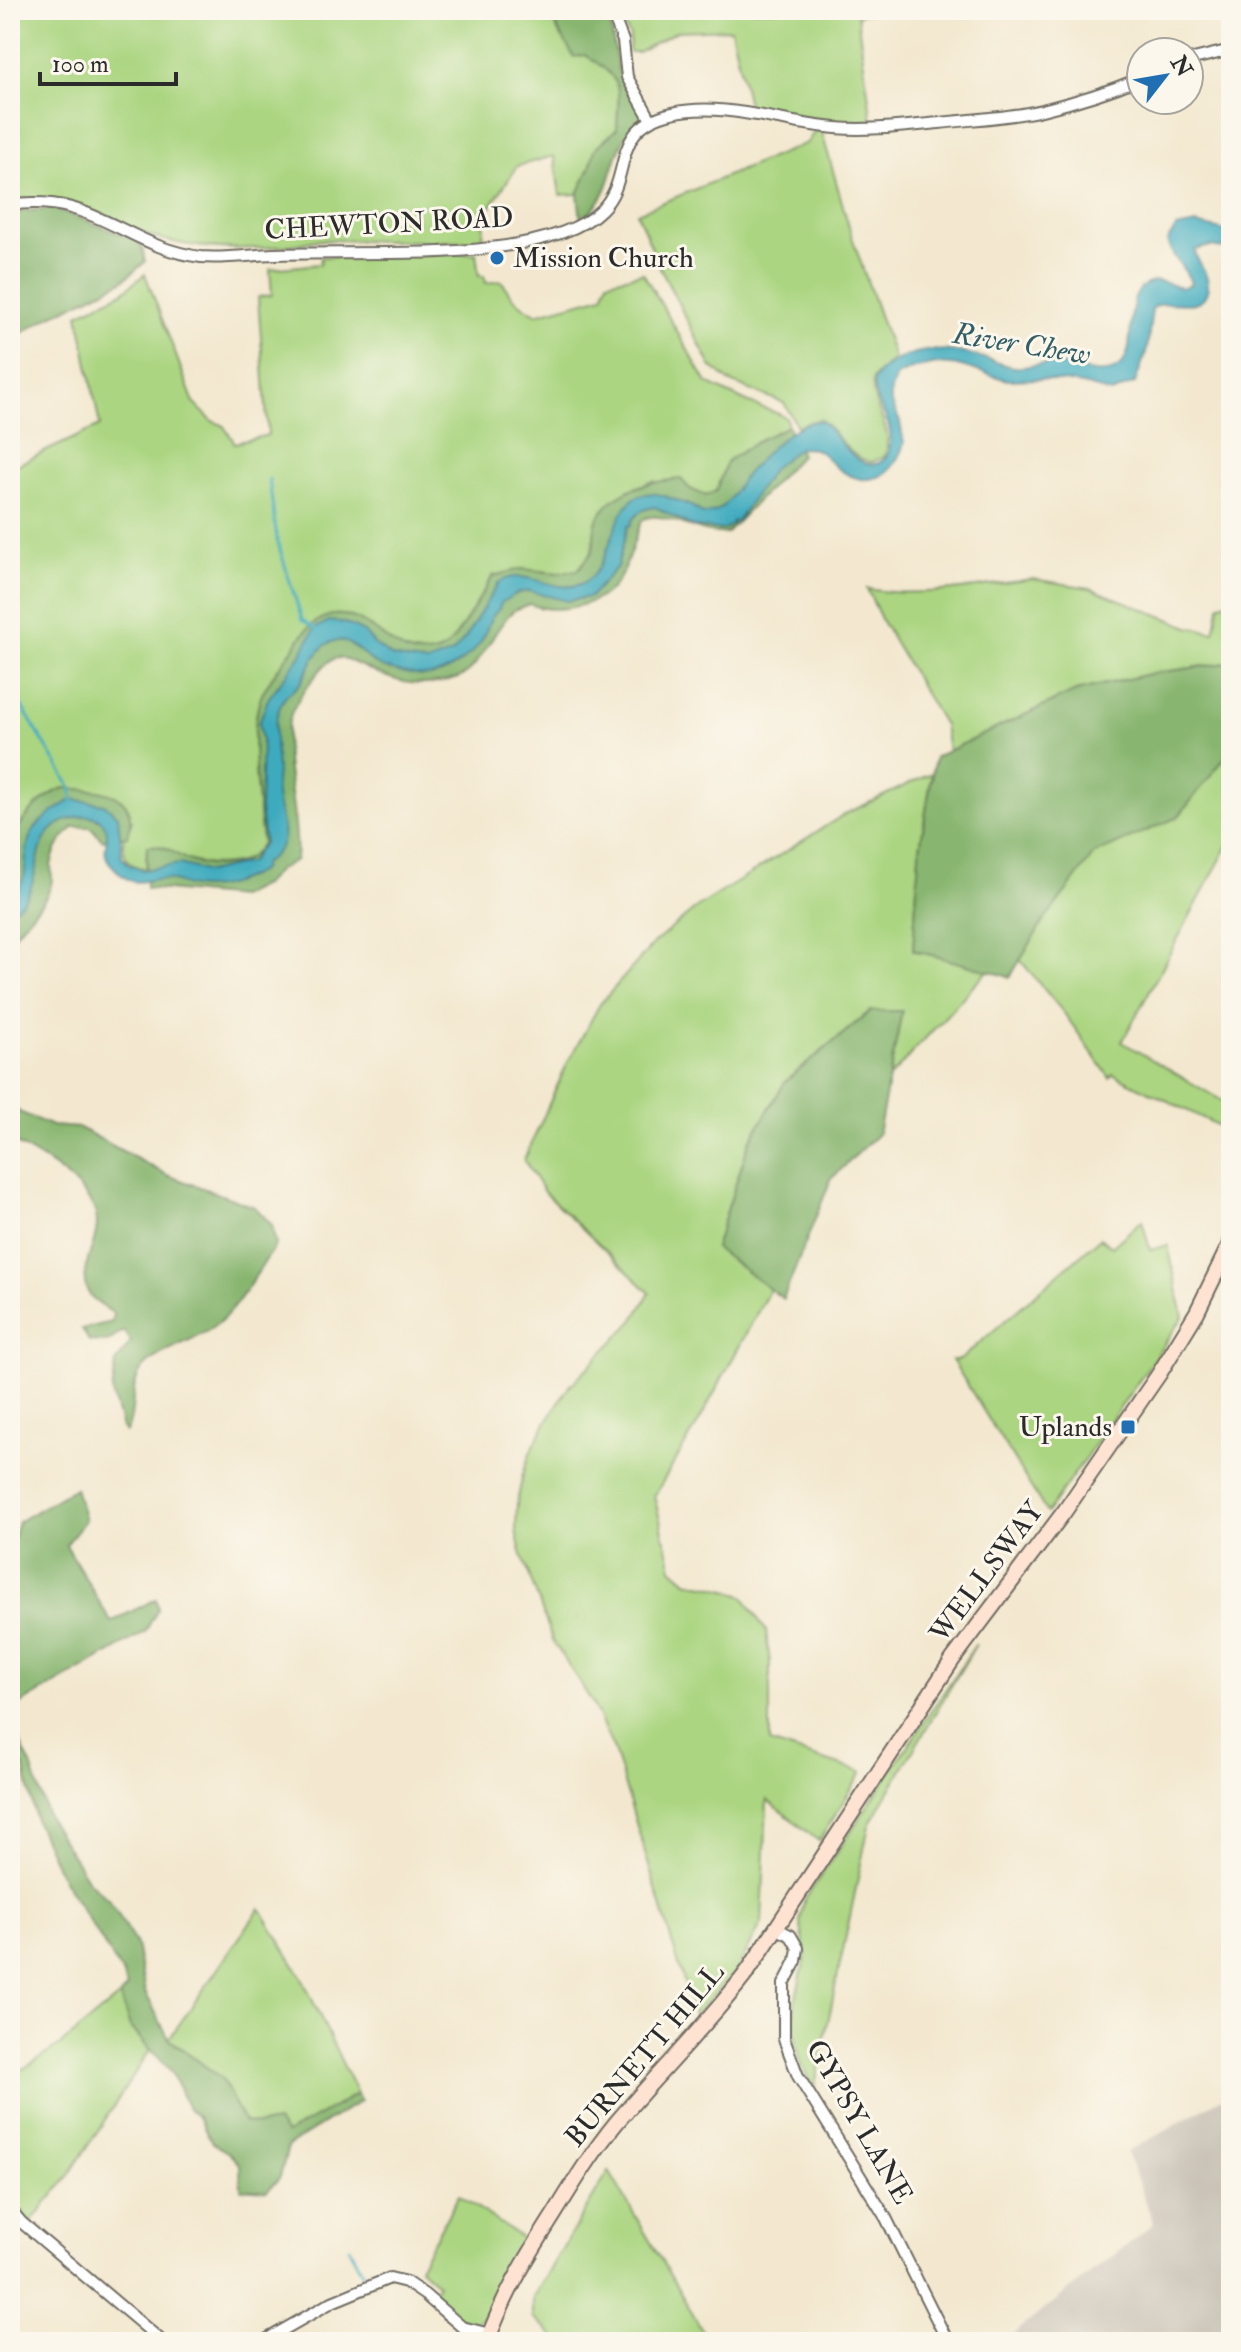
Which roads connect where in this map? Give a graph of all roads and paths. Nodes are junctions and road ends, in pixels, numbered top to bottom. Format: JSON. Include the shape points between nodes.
{"nodes":[{"id":1,"x":611,"y":10,"type":"edge"},
{"id":2,"x":1231,"y":50,"type":"edge"},
{"id":3,"x":1205,"y":56,"type":"edge"},
{"id":4,"x":1125,"y":83,"type":"edge"},
{"id":5,"x":651,"y":120,"type":"junction"},
{"id":6,"x":10,"y":205,"type":"edge"},
{"id":7,"x":1231,"y":1242,"type":"edge"},
{"id":8,"x":776,"y":1928,"type":"junction"},
{"id":9,"x":10,"y":2209,"type":"edge"},
{"id":10,"x":488,"y":2338,"type":"edge"},
{"id":11,"x":163,"y":2342,"type":"edge"},
{"id":12,"x":262,"y":2342,"type":"edge"},
{"id":13,"x":948,"y":2342,"type":"edge"}],
"edges":[{"from":1,"to":5,"type":"street","via":[[623,41],[627,77]]},
{"from":2,"to":3,"type":"street"},
{"from":4,"to":5,"type":"street","via":[[1043,110],[911,126],[837,128],[702,110]]},
{"from":5,"to":6,"type":"street","name":"CHEWTON ROAD","via":[[633,136],[602,210],[569,232],[501,246],[203,257],[156,247],[73,207]]},
{"from":7,"to":8,"type":"main road","name":"WELLSWAY","via":[[1159,1374],[953,1659]]},
{"from":8,"to":10,"type":"main road","name":"BURNETT HILL","via":[[721,2007],[596,2149],[516,2278]]},
{"from":8,"to":13,"type":"street","name":"GYPSY LANE","via":[[791,1936],[798,1948],[784,1984],[783,2008],[784,2039],[798,2076],[886,2218]]},
{"from":9,"to":11,"type":"street"},
{"from":10,"to":12,"type":"street","via":[[462,2327],[406,2282],[390,2278],[332,2302]]}]}
